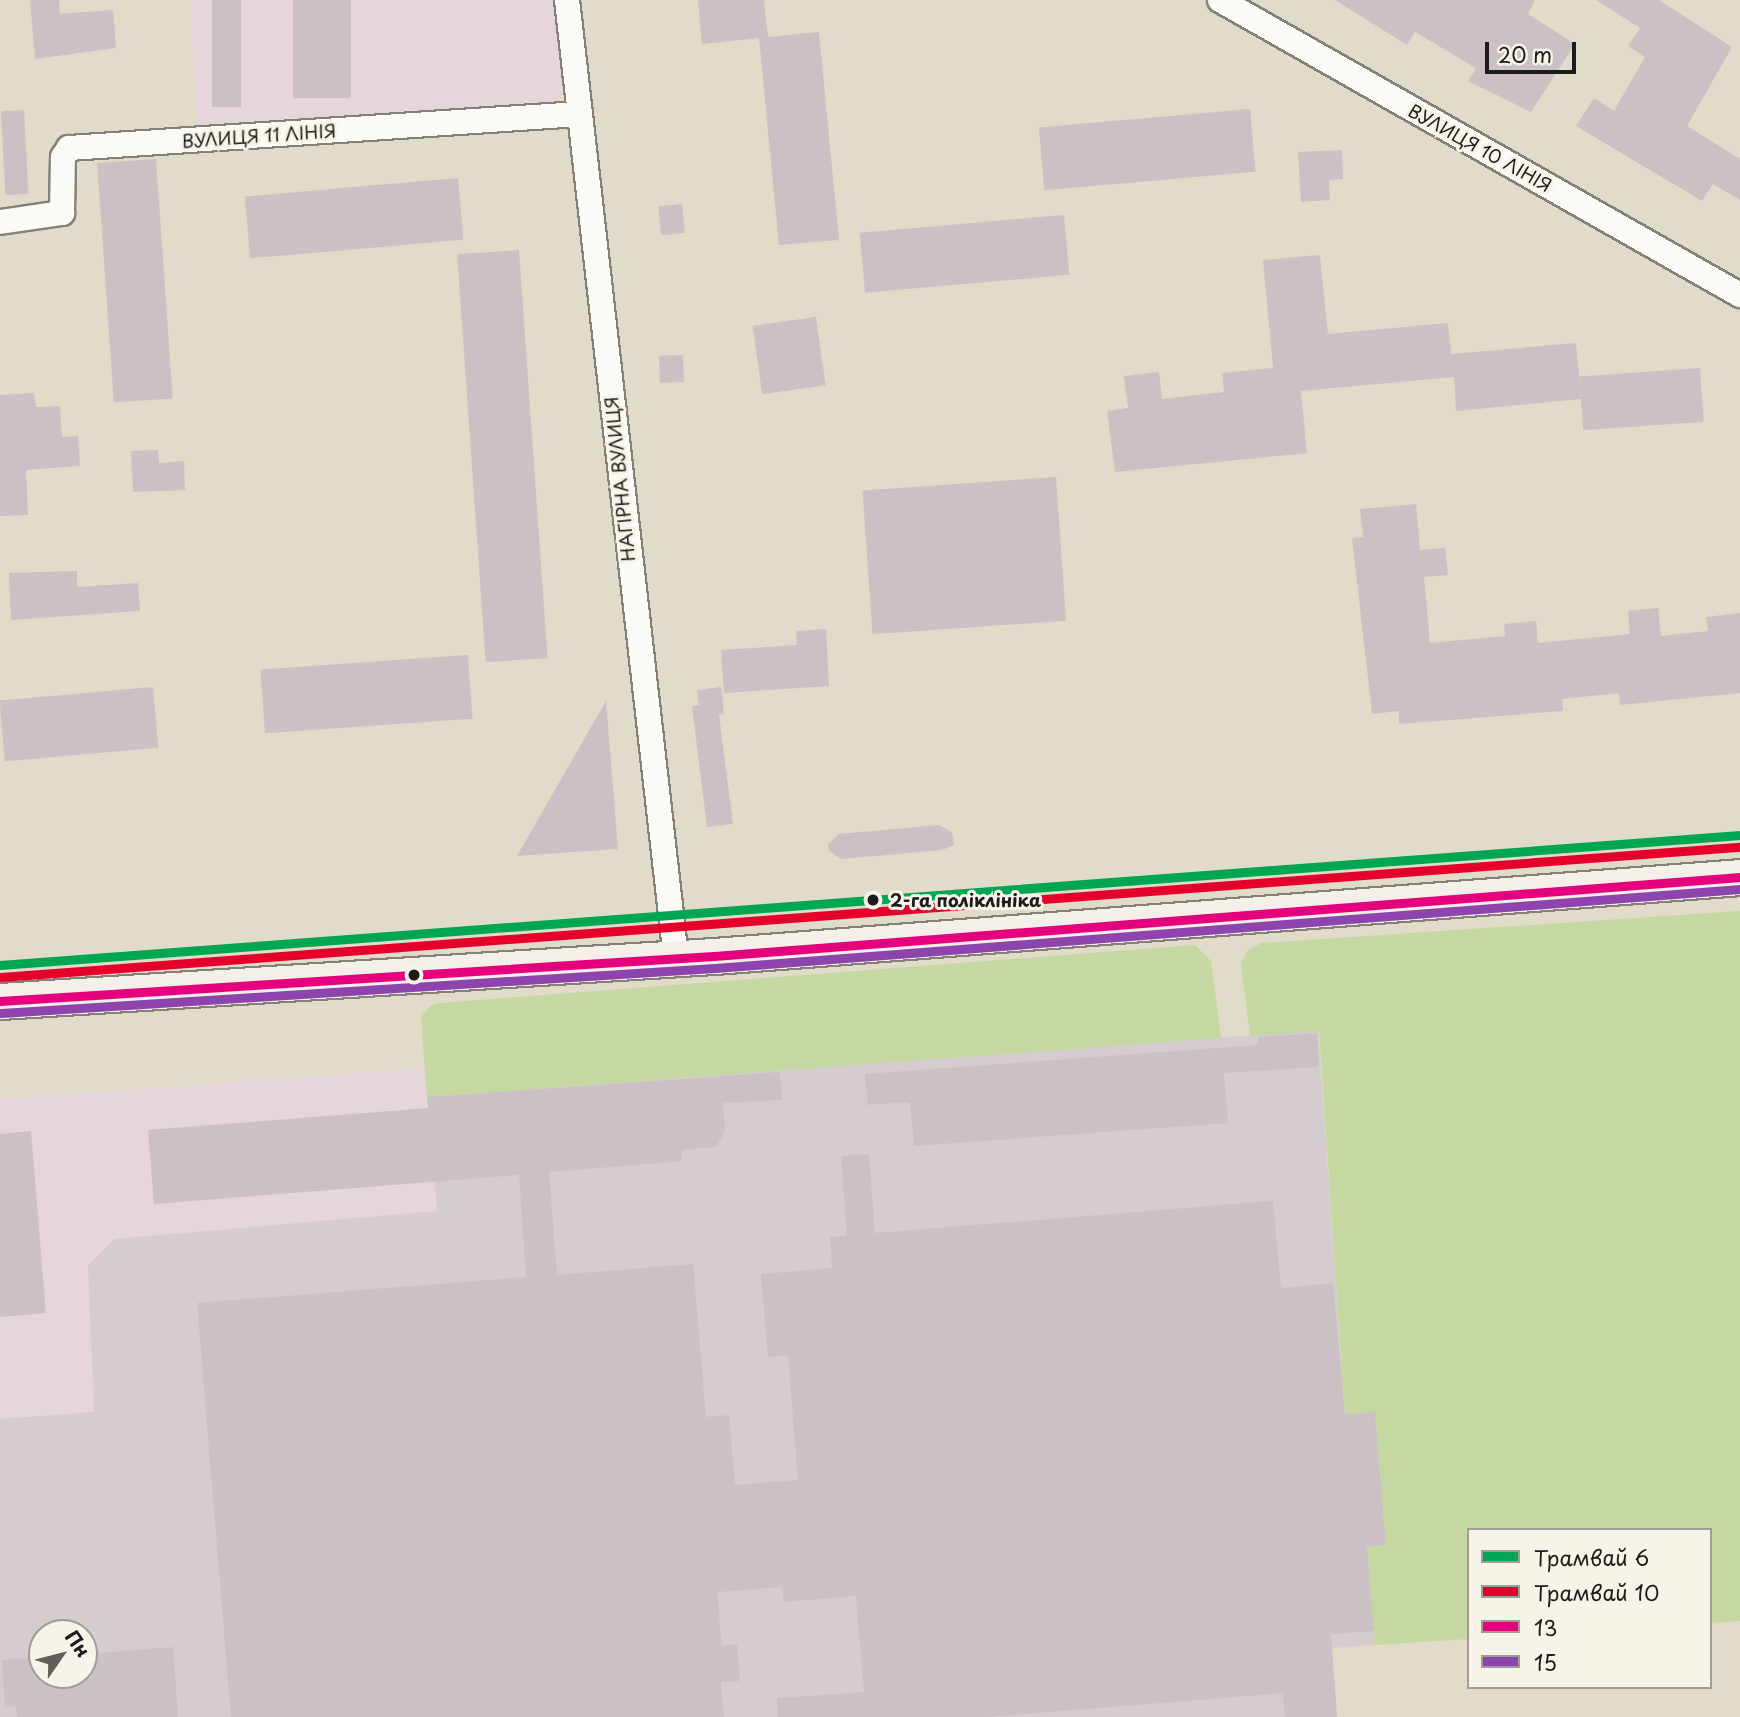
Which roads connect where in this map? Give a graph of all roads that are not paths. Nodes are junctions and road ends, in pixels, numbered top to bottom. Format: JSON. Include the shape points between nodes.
{"nodes":[{"id":1,"x":567,"y":0,"type":"edge"},
{"id":2,"x":1220,"y":0,"type":"edge"},
{"id":3,"x":579,"y":114,"type":"junction"},
{"id":4,"x":0,"y":222,"type":"edge"},
{"id":5,"x":1740,"y":295,"type":"edge"},
{"id":6,"x":1740,"y":877,"type":"edge"},
{"id":7,"x":676,"y":958,"type":"junction"},
{"id":8,"x":0,"y":1001,"type":"edge"}],
"edges":[{"from":1,"to":3,"type":"street","name":"НАГІРНА ВУЛИЦЯ"},
{"from":2,"to":5,"type":"street","name":"ВУЛИЦЯ 10 ЛІНІЯ"},
{"from":3,"to":4,"type":"street","name":"ВУЛИЦЯ 11 ЛІНІЯ","via":[[69,148],[63,157],[62,212]]},
{"from":3,"to":7,"type":"street","name":"НАГІРНА ВУЛИЦЯ"},
{"from":6,"to":7,"type":"main road"},
{"from":7,"to":8,"type":"main road"}]}
